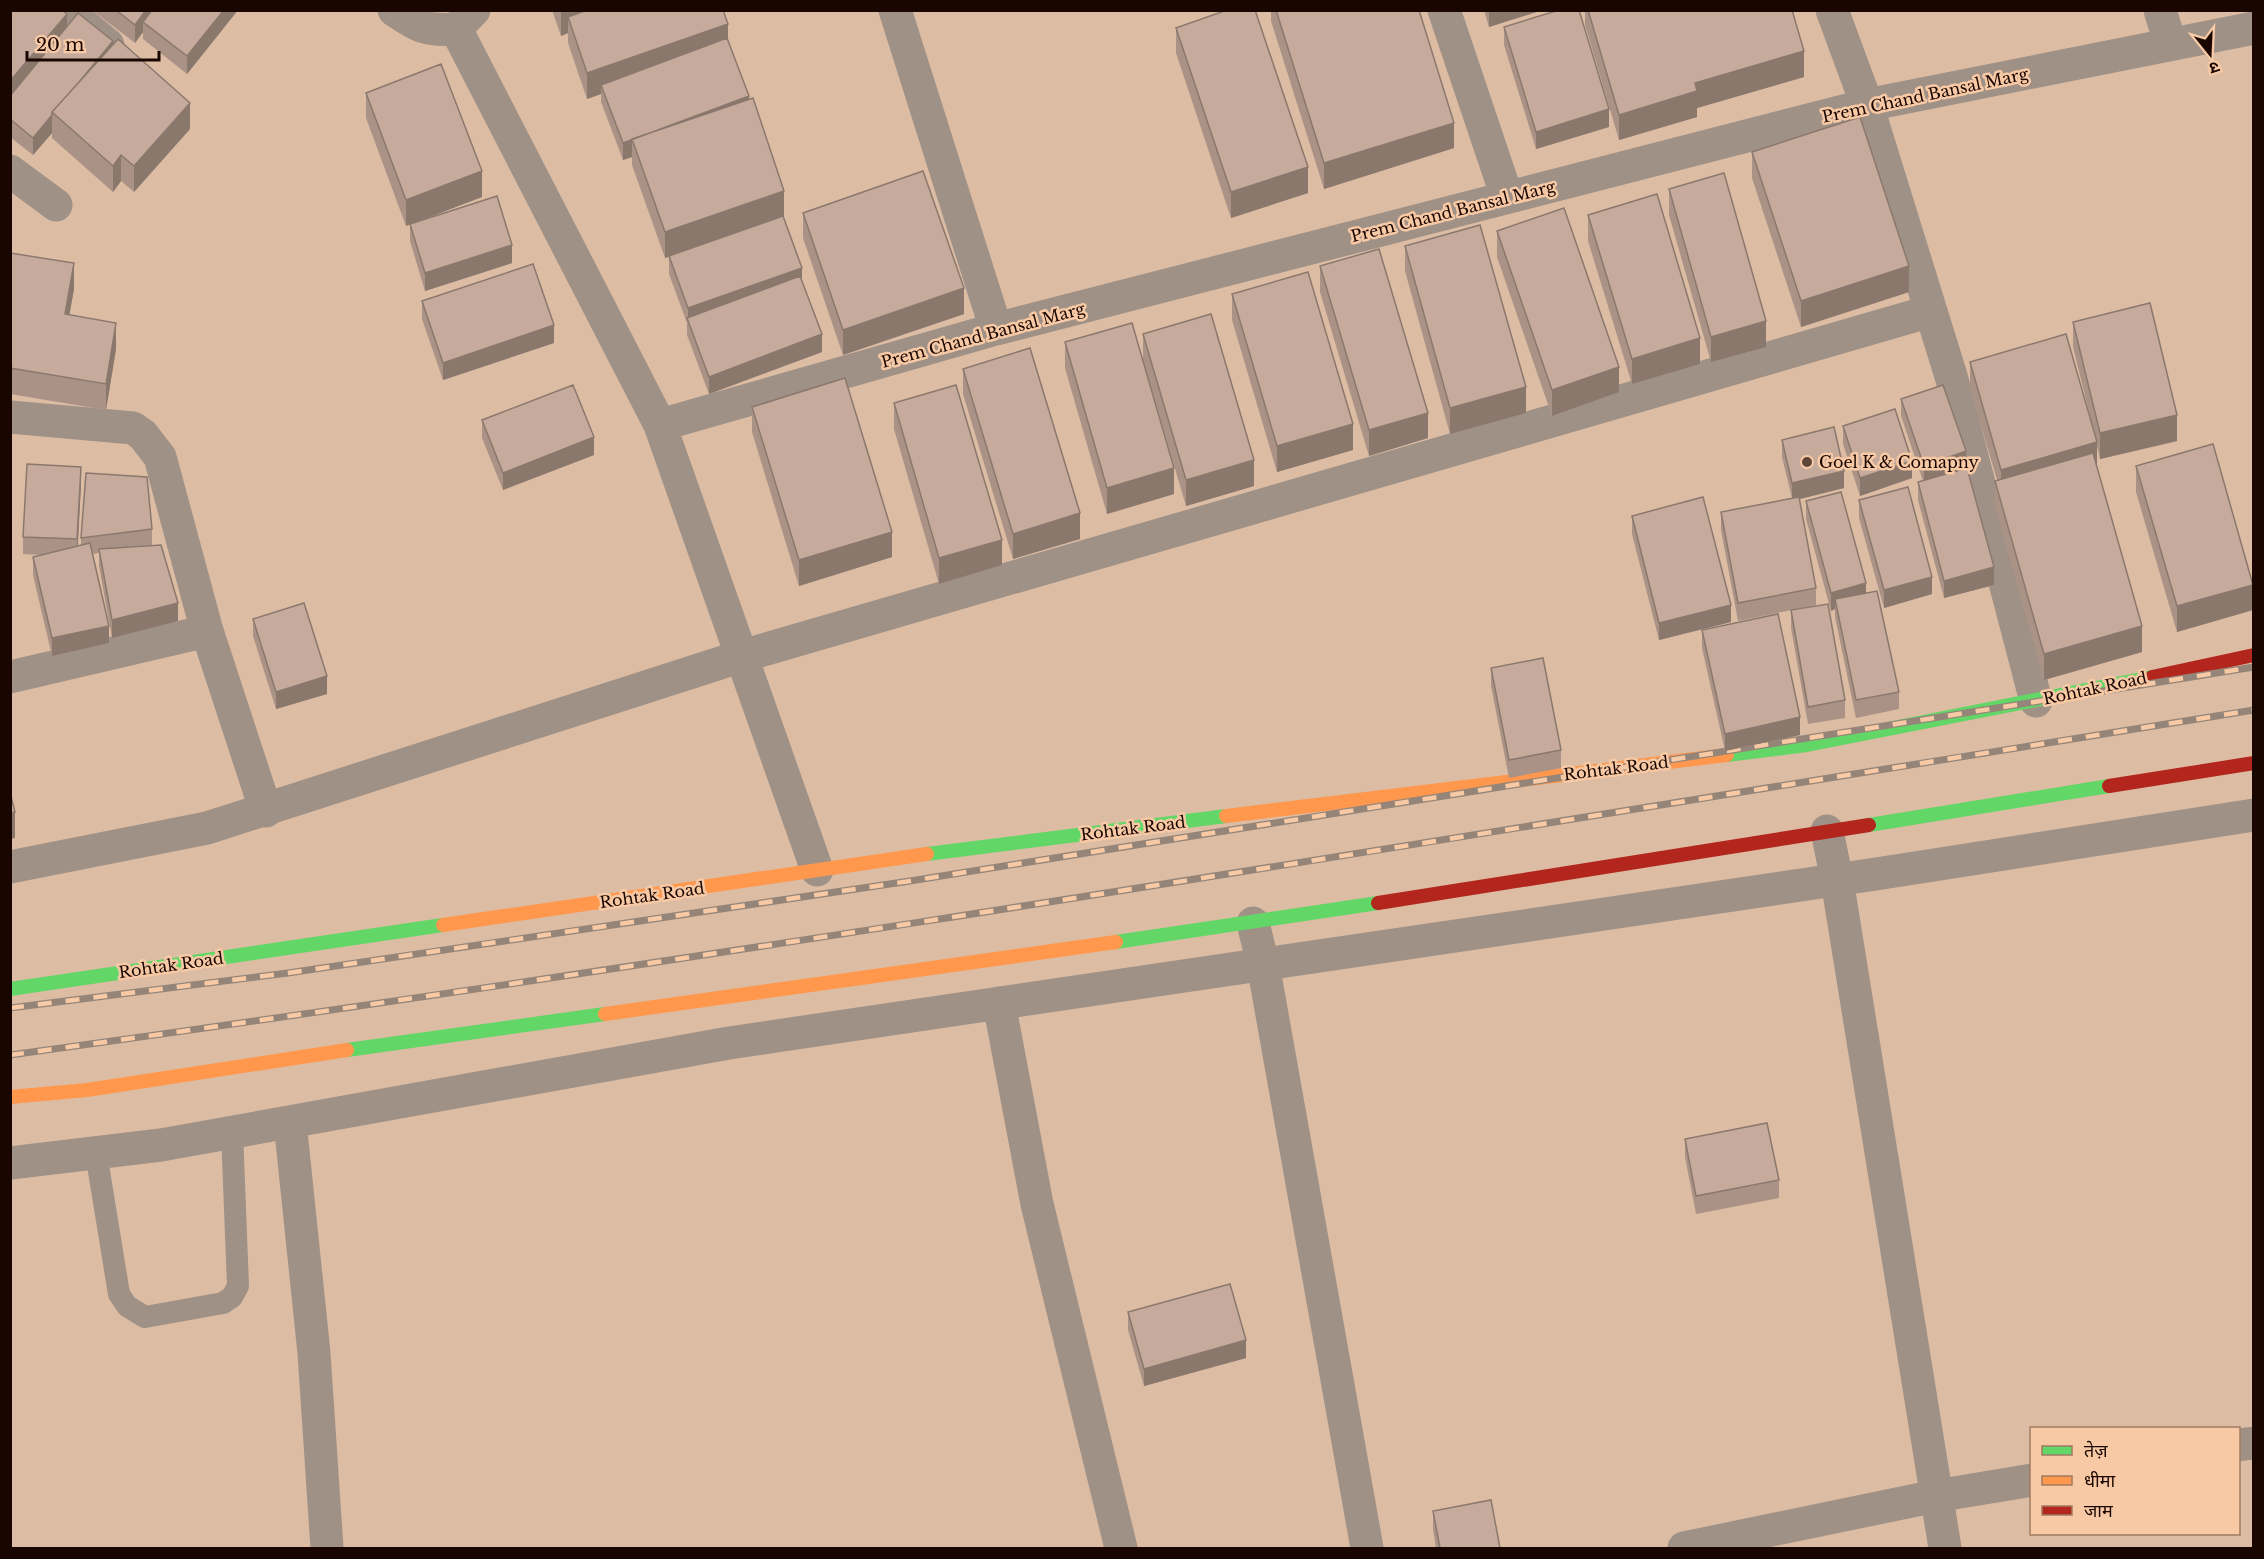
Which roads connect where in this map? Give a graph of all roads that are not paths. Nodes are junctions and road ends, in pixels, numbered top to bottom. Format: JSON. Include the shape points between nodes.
{"nodes":[{"id":1,"x":66,"y":10,"type":"edge"},
{"id":2,"x":394,"y":10,"type":"edge"},
{"id":3,"x":895,"y":10,"type":"edge"},
{"id":4,"x":1443,"y":10,"type":"edge"},
{"id":5,"x":1832,"y":10,"type":"edge"},
{"id":6,"x":2160,"y":10,"type":"edge"},
{"id":7,"x":465,"y":20,"type":"edge"},
{"id":8,"x":2253,"y":28,"type":"edge"},
{"id":9,"x":2170,"y":43,"type":"junction"},
{"id":10,"x":130,"y":63,"type":"edge"},
{"id":11,"x":1867,"y":105,"type":"junction"},
{"id":12,"x":10,"y":171,"type":"edge"},
{"id":13,"x":1507,"y":197,"type":"junction"},
{"id":14,"x":56,"y":205,"type":"dead end"},
{"id":15,"x":1930,"y":311,"type":"junction"},
{"id":16,"x":996,"y":329,"type":"junction"},
{"id":17,"x":10,"y":417,"type":"edge"},
{"id":18,"x":660,"y":425,"type":"junction"},
{"id":19,"x":207,"y":631,"type":"junction"},
{"id":20,"x":2253,"y":655,"type":"edge"},
{"id":21,"x":742,"y":656,"type":"junction"},
{"id":22,"x":10,"y":677,"type":"edge"},
{"id":23,"x":2036,"y":701,"type":"junction"},
{"id":24,"x":2253,"y":763,"type":"edge"},
{"id":25,"x":266,"y":811,"type":"junction"},
{"id":26,"x":2253,"y":815,"type":"edge"},
{"id":27,"x":1827,"y":831,"type":"junction"},
{"id":28,"x":10,"y":867,"type":"edge"},
{"id":29,"x":817,"y":870,"type":"junction"},
{"id":30,"x":1837,"y":880,"type":"junction"},
{"id":31,"x":1253,"y":923,"type":"junction"},
{"id":32,"x":1263,"y":964,"type":"junction"},
{"id":33,"x":10,"y":989,"type":"edge"},
{"id":34,"x":999,"y":1003,"type":"junction"},
{"id":35,"x":10,"y":1097,"type":"edge"},
{"id":36,"x":290,"y":1122,"type":"junction"},
{"id":37,"x":232,"y":1132,"type":"junction"},
{"id":38,"x":96,"y":1153,"type":"junction"},
{"id":39,"x":10,"y":1163,"type":"edge"},
{"id":40,"x":2030,"y":1480,"type":"edge"},
{"id":41,"x":1936,"y":1496,"type":"junction"},
{"id":42,"x":327,"y":1548,"type":"edge"},
{"id":43,"x":1121,"y":1548,"type":"edge"},
{"id":44,"x":1367,"y":1548,"type":"edge"},
{"id":45,"x":1684,"y":1548,"type":"edge"},
{"id":46,"x":1945,"y":1548,"type":"edge"}],
"edges":[{"from":1,"to":10,"type":"street"},
{"from":2,"to":7,"type":"street","via":[[419,27],[438,30]]},
{"from":3,"to":16,"type":"street"},
{"from":4,"to":13,"type":"street"},
{"from":5,"to":11,"type":"street"},
{"from":6,"to":9,"type":"street"},
{"from":7,"to":18,"type":"street"},
{"from":8,"to":9,"type":"street","name":"Prem Chand Bansal Marg"},
{"from":9,"to":11,"type":"street","name":"Prem Chand Bansal Marg"},
{"from":11,"to":13,"type":"street","name":"Prem Chand Bansal Marg"},
{"from":11,"to":15,"type":"street"},
{"from":12,"to":14,"type":"street"},
{"from":13,"to":16,"type":"street","name":"Prem Chand Bansal Marg"},
{"from":15,"to":21,"type":"street"},
{"from":15,"to":23,"type":"street","via":[[1951,376]]},
{"from":16,"to":18,"type":"street","name":"Prem Chand Bansal Marg"},
{"from":17,"to":19,"type":"street","via":[[133,428],[152,445],[160,457]]},
{"from":18,"to":21,"type":"street"},
{"from":19,"to":22,"type":"street"},
{"from":19,"to":25,"type":"street"},
{"from":20,"to":23,"type":"main road","name":"Rohtak Road"},
{"from":21,"to":25,"type":"street"},
{"from":21,"to":29,"type":"street"},
{"from":23,"to":29,"type":"main road","name":"Rohtak Road","via":[[1807,745]]},
{"from":24,"to":27,"type":"main road"},
{"from":25,"to":28,"type":"street","via":[[207,828]]},
{"from":26,"to":30,"type":"street"},
{"from":27,"to":30,"type":"street"},
{"from":27,"to":31,"type":"main road"},
{"from":29,"to":33,"type":"main road","name":"Rohtak Road"},
{"from":30,"to":32,"type":"street"},
{"from":30,"to":41,"type":"street"},
{"from":31,"to":32,"type":"street"},
{"from":31,"to":35,"type":"main road","via":[[87,1090]]},
{"from":32,"to":34,"type":"street"},
{"from":32,"to":44,"type":"street"},
{"from":34,"to":36,"type":"street","via":[[729,1043]]},
{"from":34,"to":43,"type":"street","via":[[1037,1203]]},
{"from":36,"to":37,"type":"street"},
{"from":36,"to":42,"type":"street","via":[[314,1353]]},
{"from":37,"to":38,"type":"street"},
{"from":37,"to":38,"type":"lane","via":[[238,1286],[232,1298],[223,1303],[145,1317],[127,1306],[119,1294]]},
{"from":38,"to":39,"type":"street"},
{"from":40,"to":41,"type":"street"},
{"from":41,"to":45,"type":"street"},
{"from":41,"to":46,"type":"street"}]}
